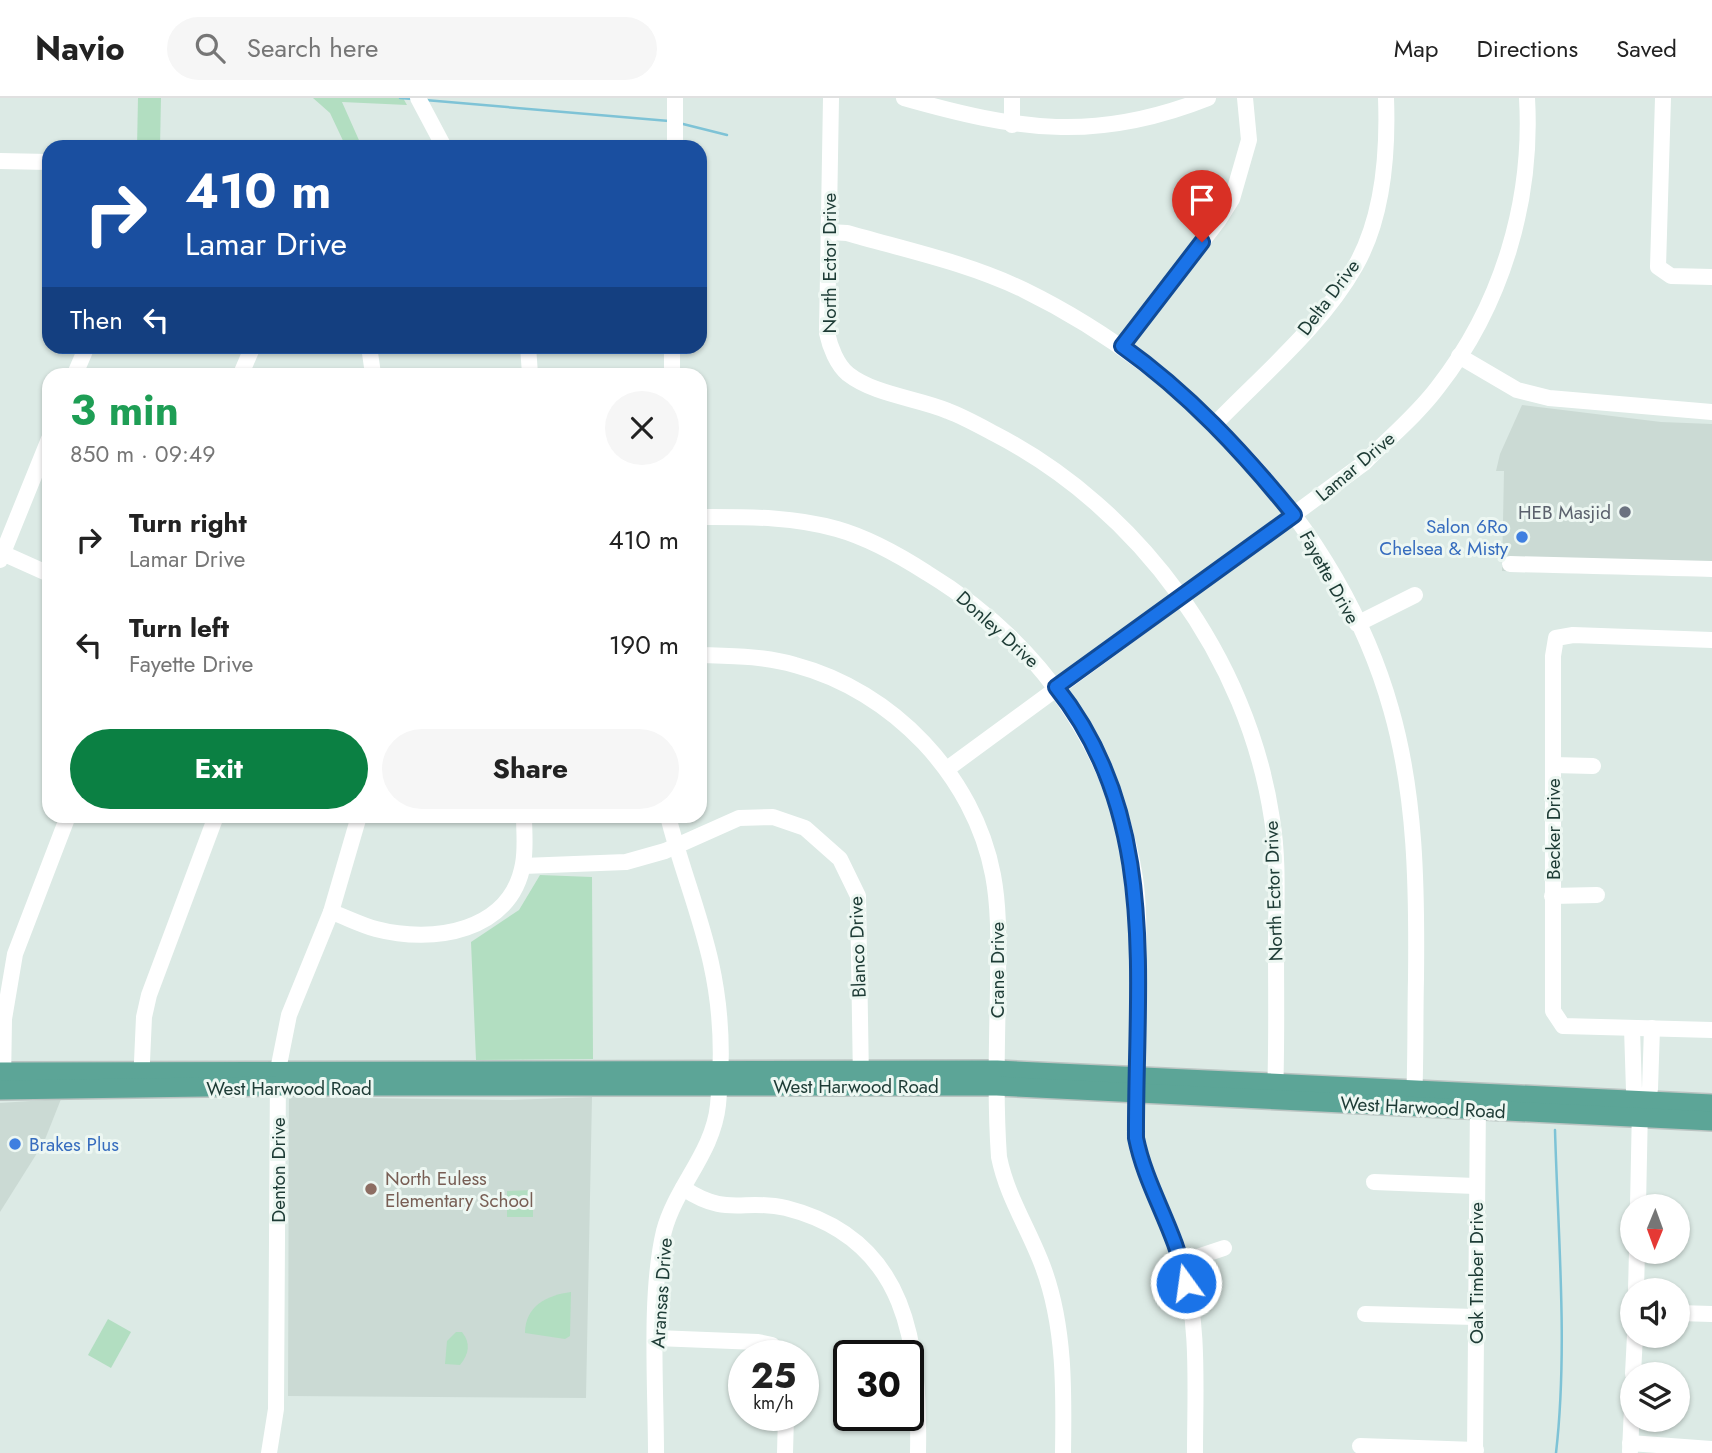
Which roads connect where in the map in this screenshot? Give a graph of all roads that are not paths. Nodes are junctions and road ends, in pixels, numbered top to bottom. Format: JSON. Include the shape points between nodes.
{"nodes":[{"id":1,"x":831,"y":98,"type":"edge"},
{"id":2,"x":904,"y":98,"type":"edge"},
{"id":3,"x":1012,"y":98,"type":"edge"},
{"id":4,"x":1209,"y":98,"type":"edge"},
{"id":5,"x":1245,"y":98,"type":"edge"},
{"id":6,"x":1386,"y":98,"type":"edge"},
{"id":7,"x":1527,"y":98,"type":"edge"},
{"id":8,"x":1663,"y":98,"type":"edge"},
{"id":9,"x":421,"y":103,"type":"edge"},
{"id":10,"x":675,"y":104,"type":"edge"},
{"id":11,"x":1012,"y":125,"type":"junction"},
{"id":12,"x":675,"y":139,"type":"edge"},
{"id":13,"x":440,"y":140,"type":"edge"},
{"id":14,"x":0,"y":161,"type":"edge"},
{"id":15,"x":42,"y":162,"type":"edge"},
{"id":16,"x":830,"y":232,"type":"junction"},
{"id":17,"x":1712,"y":277,"type":"edge"},
{"id":18,"x":1122,"y":346,"type":"junction"},
{"id":19,"x":1459,"y":356,"type":"junction"},
{"id":20,"x":1712,"y":412,"type":"edge"},
{"id":21,"x":1214,"y":425,"type":"junction"},
{"id":22,"x":42,"y":456,"type":"edge"},
{"id":23,"x":1294,"y":515,"type":"junction"},
{"id":24,"x":707,"y":517,"type":"edge"},
{"id":25,"x":1,"y":555,"type":"edge"},
{"id":26,"x":1510,"y":564,"type":"dead end"},
{"id":27,"x":1712,"y":569,"type":"edge"},
{"id":28,"x":42,"y":570,"type":"edge"},
{"id":29,"x":1415,"y":595,"type":"dead end"},
{"id":30,"x":1182,"y":598,"type":"junction"},
{"id":31,"x":1357,"y":624,"type":"junction"},
{"id":32,"x":1712,"y":640,"type":"edge"},
{"id":33,"x":707,"y":655,"type":"edge"},
{"id":34,"x":1056,"y":687,"type":"junction"},
{"id":35,"x":1553,"y":765,"type":"junction"},
{"id":36,"x":1593,"y":766,"type":"dead end"},
{"id":37,"x":947,"y":769,"type":"junction"},
{"id":38,"x":65,"y":823,"type":"edge"},
{"id":39,"x":213,"y":823,"type":"edge"},
{"id":40,"x":357,"y":823,"type":"edge"},
{"id":41,"x":524,"y":823,"type":"edge"},
{"id":42,"x":670,"y":823,"type":"edge"},
{"id":43,"x":675,"y":845,"type":"junction"},
{"id":44,"x":523,"y":866,"type":"junction"},
{"id":45,"x":1597,"y":895,"type":"dead end"},
{"id":46,"x":1552,"y":896,"type":"junction"},
{"id":47,"x":331,"y":912,"type":"junction"},
{"id":48,"x":1632,"y":1028,"type":"junction"},
{"id":49,"x":1652,"y":1028,"type":"junction"},
{"id":50,"x":1712,"y":1030,"type":"edge"},
{"id":51,"x":861,"y":1077,"type":"junction"},
{"id":52,"x":278,"y":1078,"type":"junction"},
{"id":53,"x":719,"y":1078,"type":"junction"},
{"id":54,"x":997,"y":1078,"type":"junction"},
{"id":55,"x":1,"y":1081,"type":"edge"},
{"id":56,"x":141,"y":1081,"type":"junction"},
{"id":57,"x":1136,"y":1086,"type":"junction"},
{"id":58,"x":1275,"y":1091,"type":"junction"},
{"id":59,"x":1414,"y":1099,"type":"junction"},
{"id":60,"x":1478,"y":1102,"type":"junction"},
{"id":61,"x":1712,"y":1104,"type":"edge"},
{"id":62,"x":1640,"y":1109,"type":"junction"},
{"id":63,"x":1712,"y":1121,"type":"edge"},
{"id":64,"x":1374,"y":1182,"type":"dead end"},
{"id":65,"x":1475,"y":1186,"type":"junction"},
{"id":66,"x":683,"y":1188,"type":"junction"},
{"id":67,"x":1638,"y":1194,"type":"edge"},
{"id":68,"x":1224,"y":1248,"type":"dead end"},
{"id":69,"x":1182,"y":1262,"type":"junction"},
{"id":70,"x":1690,"y":1313,"type":"edge"},
{"id":71,"x":1365,"y":1314,"type":"dead end"},
{"id":72,"x":1712,"y":1314,"type":"edge"},
{"id":73,"x":1475,"y":1317,"type":"junction"},
{"id":74,"x":656,"y":1338,"type":"junction"},
{"id":75,"x":728,"y":1341,"type":"edge"},
{"id":76,"x":786,"y":1431,"type":"edge"},
{"id":77,"x":1360,"y":1446,"type":"dead end"},
{"id":78,"x":1630,"y":1448,"type":"edge"},
{"id":79,"x":1711,"y":1449,"type":"edge"},
{"id":80,"x":1475,"y":1451,"type":"edge"},
{"id":81,"x":268,"y":1453,"type":"edge"},
{"id":82,"x":656,"y":1453,"type":"edge"},
{"id":83,"x":785,"y":1453,"type":"edge"},
{"id":84,"x":918,"y":1453,"type":"edge"},
{"id":85,"x":1063,"y":1453,"type":"edge"},
{"id":86,"x":1195,"y":1453,"type":"edge"}],
"edges":[{"from":1,"to":16,"type":"street","name":"North Ector Drive"},
{"from":2,"to":11,"type":"street"},
{"from":3,"to":11,"type":"street"},
{"from":4,"to":11,"type":"street","via":[[1112,125],[1059,129]]},
{"from":5,"to":18,"type":"street","via":[[1249,140],[1232,199]]},
{"from":6,"to":21,"type":"street","name":"Delta Drive","via":[[1381,186],[1356,265],[1320,316]]},
{"from":7,"to":19,"type":"street","name":"Lamar Drive","via":[[1524,171],[1513,241],[1481,319]]},
{"from":8,"to":17,"type":"street","via":[[1658,267],[1671,276]]},
{"from":9,"to":13,"type":"street"},
{"from":10,"to":12,"type":"street"},
{"from":14,"to":15,"type":"street"},
{"from":16,"to":18,"type":"street","name":"Fayette Drive","via":[[939,259],[1021,289]]},
{"from":16,"to":30,"type":"street","name":"North Ector Drive","via":[[827,333],[842,368],[862,382],[948,411],[998,435],[1062,476],[1125,530]]},
{"from":18,"to":21,"type":"street","name":"Fayette Drive"},
{"from":19,"to":20,"type":"street","via":[[1517,390],[1549,398]]},
{"from":19,"to":23,"type":"street","name":"Lamar Drive","via":[[1416,413],[1364,463]]},
{"from":21,"to":23,"type":"street","name":"Fayette Drive"},
{"from":22,"to":25,"type":"street"},
{"from":23,"to":30,"type":"street","name":"Lamar Drive"},
{"from":23,"to":31,"type":"street","name":"Fayette Drive"},
{"from":24,"to":34,"type":"street","name":"Donley Drive","via":[[786,519],[837,529],[872,542],[979,607],[1039,664]]},
{"from":25,"to":28,"type":"street"},
{"from":26,"to":27,"type":"street"},
{"from":29,"to":31,"type":"street"},
{"from":30,"to":34,"type":"street","name":"Lamar Drive"},
{"from":30,"to":58,"type":"street","name":"North Ector Drive","via":[[1240,705],[1272,819]]},
{"from":31,"to":59,"type":"street","name":"Fayette Drive","via":[[1391,708],[1412,828],[1417,899]]},
{"from":32,"to":35,"type":"street","name":"Becker Drive","via":[[1556,638]]},
{"from":33,"to":37,"type":"street","name":"Crane Drive","via":[[771,659],[853,688],[907,726]]},
{"from":34,"to":37,"type":"street","name":"Lamar Drive"},
{"from":34,"to":57,"type":"street","name":"Donley Drive","via":[[1104,769],[1128,844],[1138,935]]},
{"from":35,"to":36,"type":"street"},
{"from":35,"to":46,"type":"street","name":"Becker Drive"},
{"from":37,"to":54,"type":"street","name":"Crane Drive","via":[[979,828],[993,875],[998,929]]},
{"from":38,"to":55,"type":"street","via":[[15,954],[4,1019]]},
{"from":39,"to":56,"type":"street","via":[[149,995]]},
{"from":40,"to":47,"type":"street","name":"Denton Drive"},
{"from":41,"to":44,"type":"street"},
{"from":42,"to":43,"type":"street","name":"Aransas Drive"},
{"from":43,"to":44,"type":"street","name":"Blanco Drive","via":[[626,862]]},
{"from":43,"to":51,"type":"street","name":"Blanco Drive","via":[[739,818],[773,817],[805,828],[840,859],[858,896]]},
{"from":43,"to":53,"type":"street","name":"Aransas Drive","via":[[711,965],[719,1021]]},
{"from":44,"to":47,"type":"street","via":[[512,895],[501,908],[458,932],[377,929]]},
{"from":45,"to":46,"type":"street"},
{"from":46,"to":48,"type":"street","name":"Becker Drive","via":[[1556,1020],[1563,1026]]},
{"from":47,"to":52,"type":"street","name":"Denton Drive","via":[[289,1015]]},
{"from":48,"to":49,"type":"street"},
{"from":48,"to":62,"type":"street","via":[[1634,1091]]},
{"from":49,"to":50,"type":"street"},
{"from":49,"to":62,"type":"street","via":[[1650,1089]]},
{"from":51,"to":53,"type":"main road","name":"West Harwood Road"},
{"from":51,"to":54,"type":"main road","name":"West Harwood Road"},
{"from":52,"to":53,"type":"main road","name":"West Harwood Road"},
{"from":52,"to":56,"type":"main road","name":"West Harwood Road"},
{"from":52,"to":81,"type":"street","name":"Denton Drive","via":[[276,1409]]},
{"from":53,"to":66,"type":"street","name":"Aransas Drive","via":[[712,1135]]},
{"from":54,"to":57,"type":"main road","name":"West Harwood Road"},
{"from":54,"to":85,"type":"street","name":"Crane Drive","via":[[1003,1177],[1054,1300],[1062,1365]]},
{"from":55,"to":56,"type":"main road","name":"West Harwood Road"},
{"from":57,"to":58,"type":"main road","name":"West Harwood Road"},
{"from":57,"to":69,"type":"street","name":"Donley Drive","via":[[1140,1156]]},
{"from":58,"to":59,"type":"main road","name":"West Harwood Road"},
{"from":59,"to":60,"type":"main road","name":"West Harwood Road"},
{"from":60,"to":62,"type":"main road","name":"West Harwood Road"},
{"from":60,"to":65,"type":"street","name":"Oak Timber Drive"},
{"from":61,"to":62,"type":"main road","name":"West Harwood Road"},
{"from":62,"to":63,"type":"main road","name":"West Harwood Road"},
{"from":62,"to":67,"type":"street"},
{"from":64,"to":65,"type":"street"},
{"from":65,"to":73,"type":"street","name":"Oak Timber Drive"},
{"from":66,"to":74,"type":"street","name":"Aransas Drive","via":[[661,1247]]},
{"from":66,"to":84,"type":"street","via":[[720,1206],[782,1207],[814,1217],[870,1258],[899,1297],[906,1317],[918,1375]]},
{"from":68,"to":69,"type":"street"},
{"from":69,"to":86,"type":"street","name":"Donley Drive","via":[[1195,1328]]},
{"from":70,"to":72,"type":"street"},
{"from":71,"to":73,"type":"street"},
{"from":73,"to":80,"type":"street","name":"Oak Timber Drive"},
{"from":74,"to":75,"type":"street"},
{"from":74,"to":82,"type":"street","name":"Aransas Drive"},
{"from":76,"to":83,"type":"street"},
{"from":77,"to":80,"type":"street"},
{"from":78,"to":79,"type":"street"}]}
